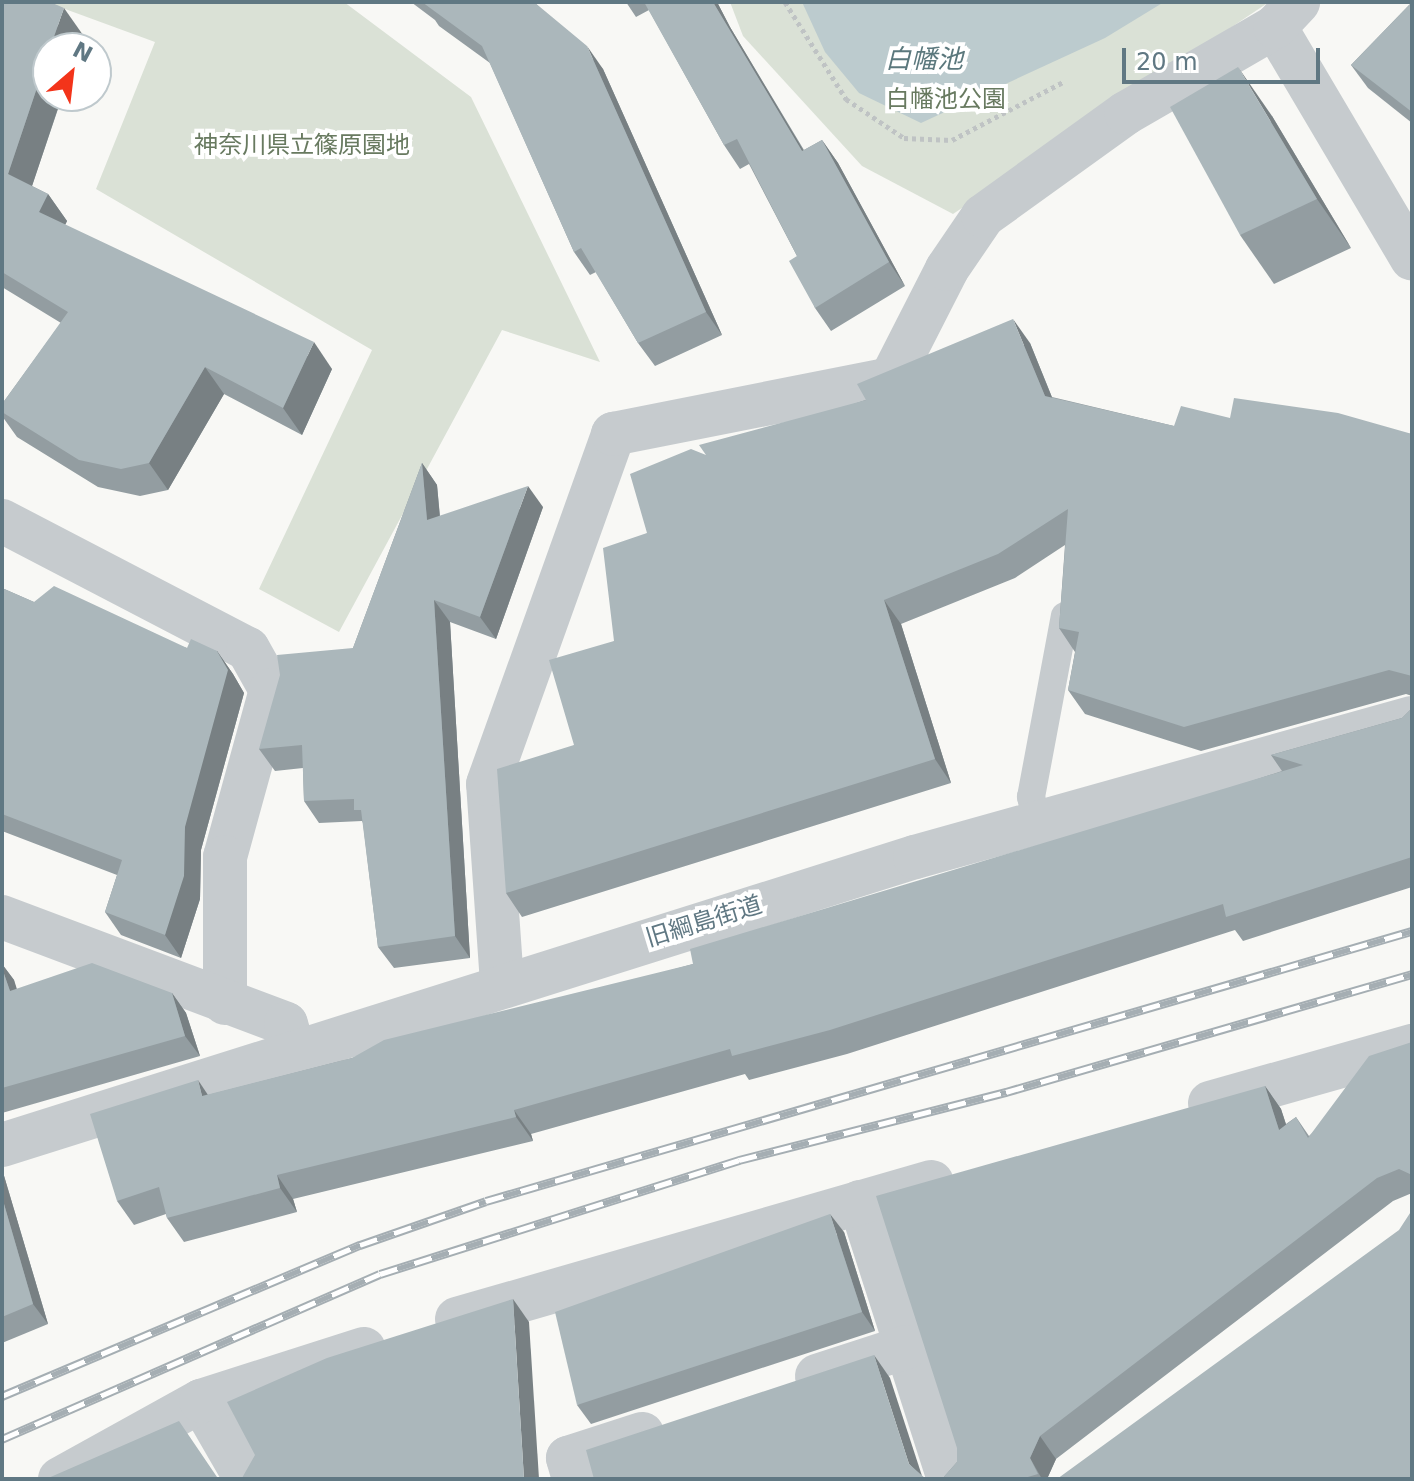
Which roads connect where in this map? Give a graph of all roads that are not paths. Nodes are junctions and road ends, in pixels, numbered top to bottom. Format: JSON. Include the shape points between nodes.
{"nodes":[{"id":1,"x":1286,"y":14,"type":"edge"},
{"id":2,"x":1412,"y":259,"type":"edge"},
{"id":3,"x":2,"y":521,"type":"edge"},
{"id":4,"x":1065,"y":616,"type":"edge"},
{"id":5,"x":1412,"y":718,"type":"edge"},
{"id":6,"x":1037,"y":823,"type":"junction"},
{"id":7,"x":2,"y":917,"type":"edge"},
{"id":8,"x":502,"y":983,"type":"junction"},
{"id":9,"x":225,"y":1003,"type":"junction"},
{"id":10,"x":1412,"y":1046,"type":"edge"},
{"id":11,"x":295,"y":1055,"type":"junction"},
{"id":12,"x":1167,"y":1116,"type":"edge"},
{"id":13,"x":2,"y":1145,"type":"edge"},
{"id":14,"x":967,"y":1172,"type":"edge"},
{"id":15,"x":860,"y":1202,"type":"junction"},
{"id":16,"x":906,"y":1347,"type":"junction"},
{"id":17,"x":774,"y":1390,"type":"edge"},
{"id":18,"x":201,"y":1401,"type":"junction"},
{"id":19,"x":686,"y":1419,"type":"edge"},
{"id":20,"x":60,"y":1479,"type":"edge"},
{"id":21,"x":246,"y":1479,"type":"edge"},
{"id":22,"x":574,"y":1479,"type":"edge"},
{"id":23,"x":949,"y":1479,"type":"edge"}],
"edges":[{"from":1,"to":2,"type":"street"},
{"from":1,"to":8,"type":"street","via":[[1126,113],[983,216],[891,379],[613,434],[488,784]]},
{"from":3,"to":9,"type":"street","via":[[248,649],[271,690],[225,857]]},
{"from":4,"to":6,"type":"lane","via":[[1031,797]]},
{"from":5,"to":6,"type":"street","name":"旧綱島街道"},
{"from":6,"to":8,"type":"street","name":"旧綱島街道"},
{"from":7,"to":9,"type":"street"},
{"from":8,"to":11,"type":"street","name":"旧綱島街道"},
{"from":9,"to":11,"type":"street","via":[[286,1024]]},
{"from":10,"to":12,"type":"street"},
{"from":11,"to":13,"type":"street","name":"旧綱島街道"},
{"from":14,"to":15,"type":"street"},
{"from":15,"to":16,"type":"street"},
{"from":15,"to":18,"type":"street"},
{"from":16,"to":17,"type":"street"},
{"from":16,"to":23,"type":"street"},
{"from":18,"to":20,"type":"street"},
{"from":18,"to":21,"type":"street"},
{"from":19,"to":22,"type":"street","via":[[568,1458]]}]}
